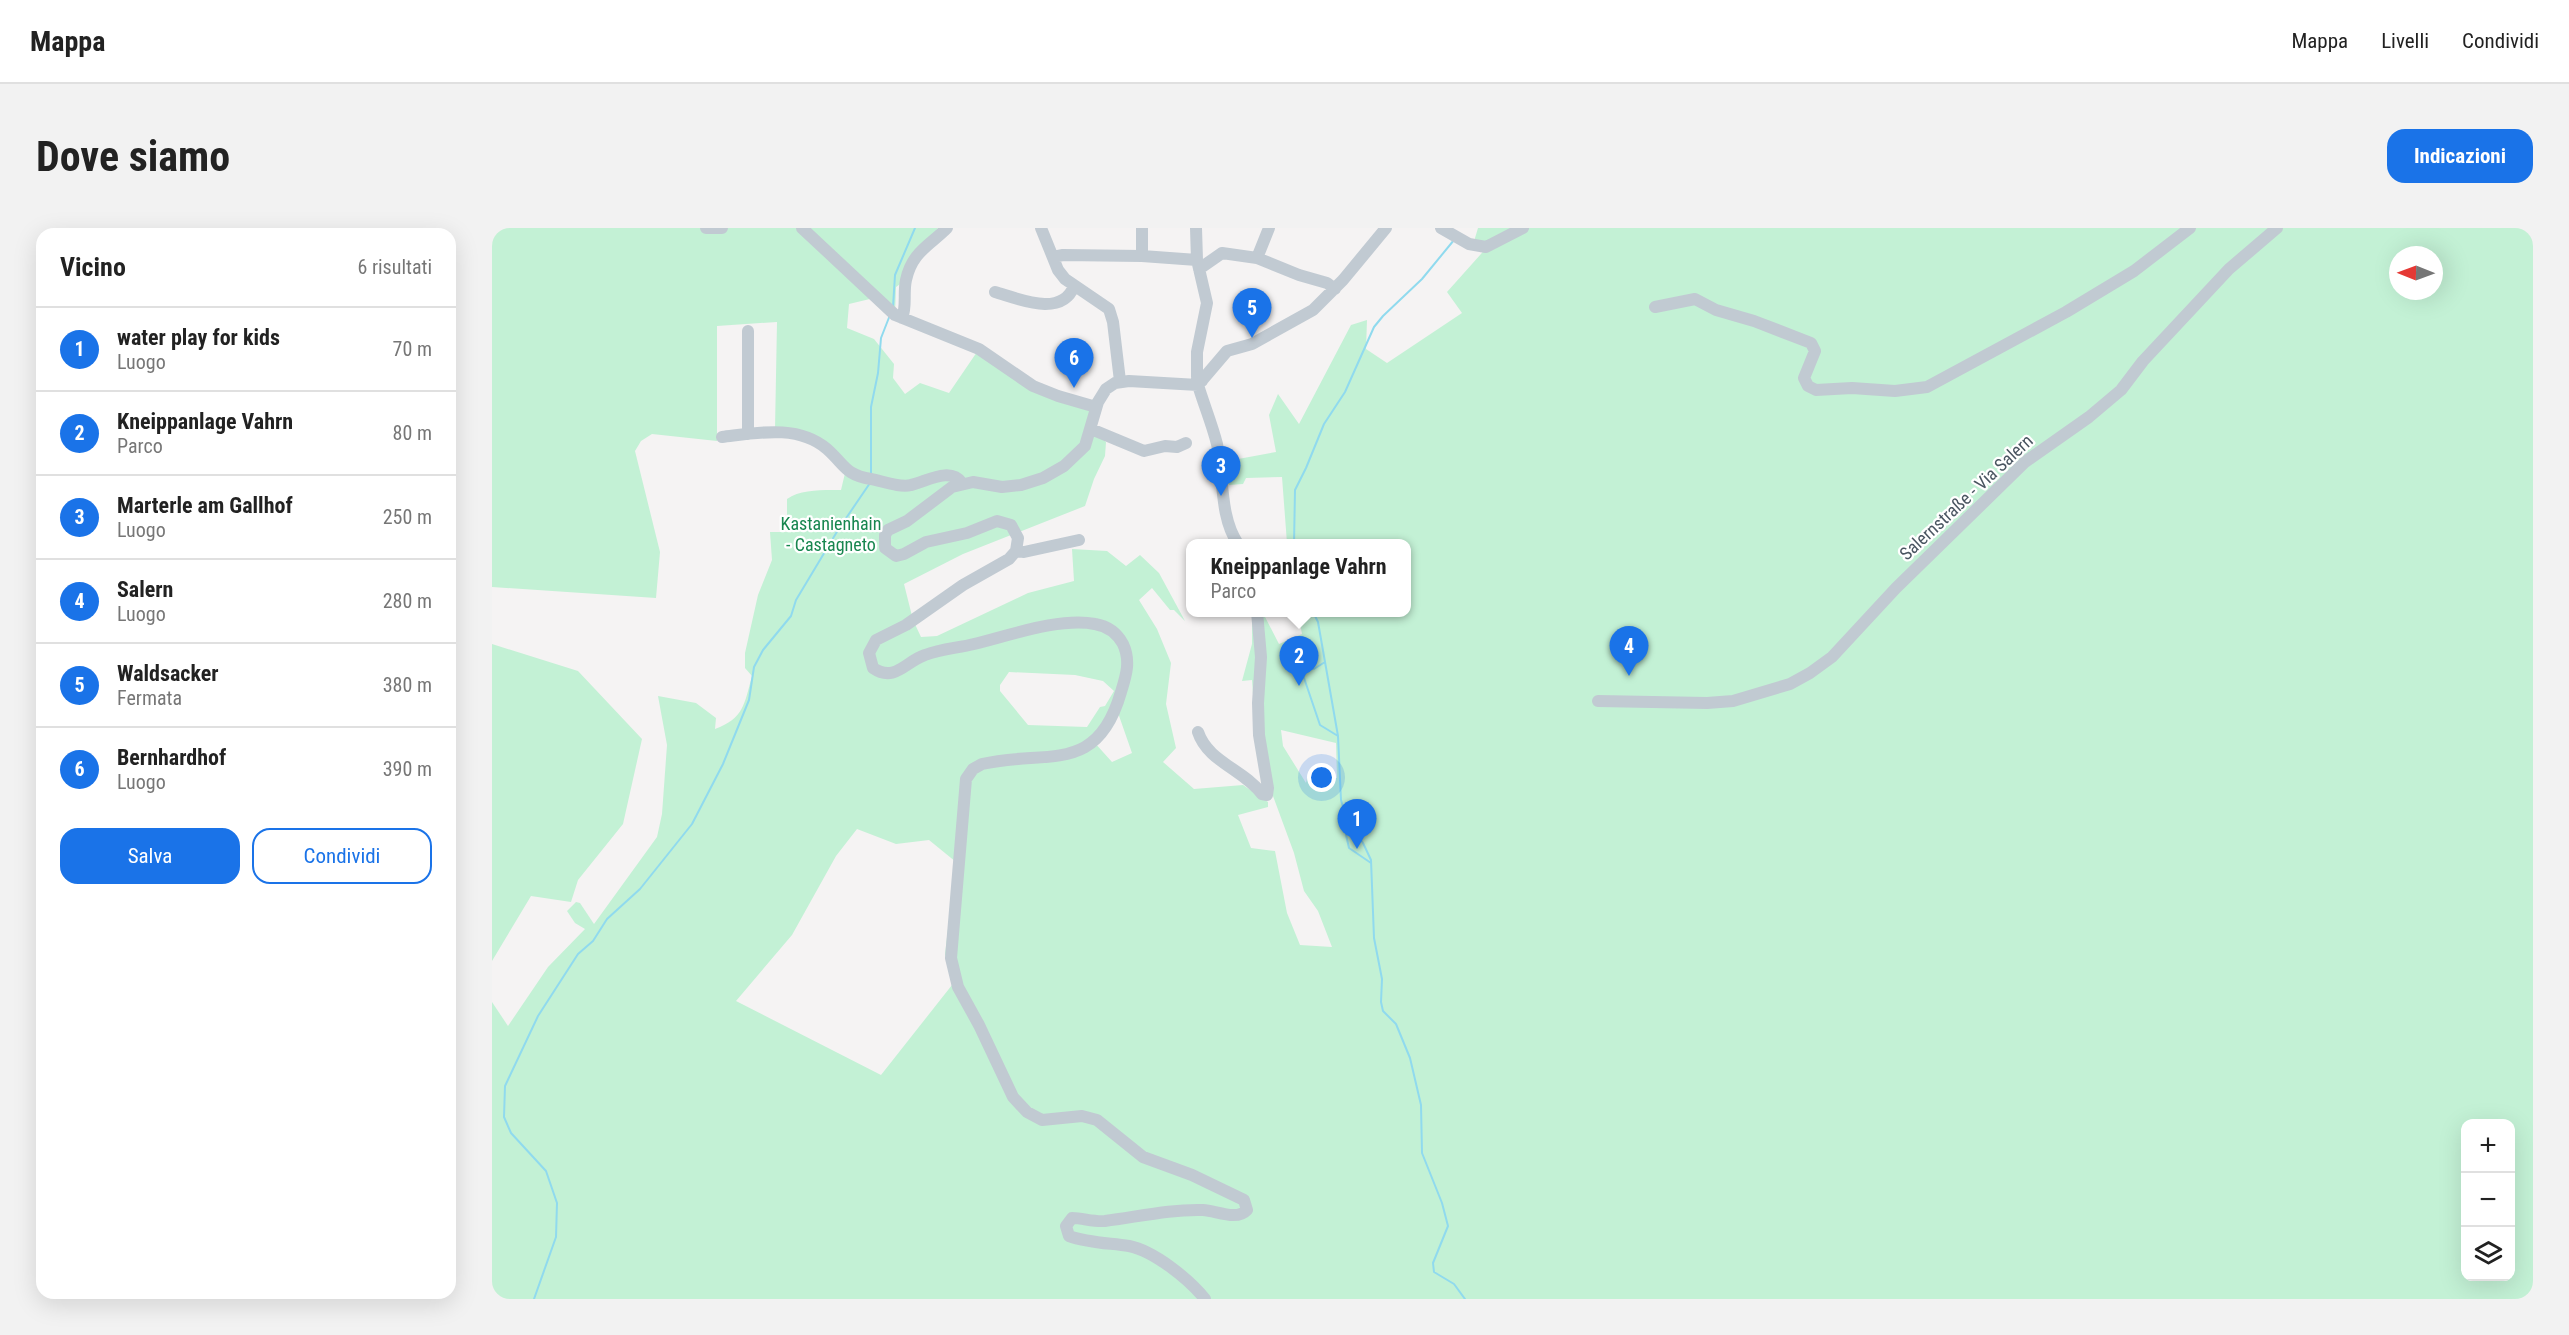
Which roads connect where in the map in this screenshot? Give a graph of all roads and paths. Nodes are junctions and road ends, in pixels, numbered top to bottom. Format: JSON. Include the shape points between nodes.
{"nodes":[{"id":1,"x":706,"y":228,"type":"edge"},
{"id":2,"x":722,"y":228,"type":"edge"},
{"id":3,"x":802,"y":228,"type":"edge"},
{"id":4,"x":947,"y":228,"type":"edge"},
{"id":5,"x":1041,"y":228,"type":"edge"},
{"id":6,"x":1142,"y":228,"type":"edge"},
{"id":7,"x":1196,"y":228,"type":"edge"},
{"id":8,"x":1269,"y":228,"type":"edge"},
{"id":9,"x":1386,"y":228,"type":"edge"},
{"id":10,"x":1523,"y":228,"type":"edge"},
{"id":11,"x":2190,"y":228,"type":"edge"},
{"id":12,"x":2277,"y":228,"type":"edge"},
{"id":13,"x":1445,"y":230,"type":"edge"},
{"id":14,"x":1142,"y":256,"type":"junction"},
{"id":15,"x":1053,"y":257,"type":"junction"},
{"id":16,"x":1257,"y":258,"type":"junction"},
{"id":17,"x":1198,"y":265,"type":"junction"},
{"id":18,"x":1074,"y":286,"type":"junction"},
{"id":19,"x":1335,"y":289,"type":"junction"},
{"id":20,"x":995,"y":292,"type":"dead end"},
{"id":21,"x":1655,"y":307,"type":"dead end"},
{"id":22,"x":895,"y":314,"type":"junction"},
{"id":23,"x":748,"y":331,"type":"dead end"},
{"id":24,"x":1120,"y":381,"type":"junction"},
{"id":25,"x":1200,"y":383,"type":"junction"},
{"id":26,"x":1096,"y":407,"type":"junction"},
{"id":27,"x":1091,"y":429,"type":"junction"},
{"id":28,"x":748,"y":434,"type":"junction"},
{"id":29,"x":722,"y":437,"type":"dead end"},
{"id":30,"x":1186,"y":442,"type":"dead end"},
{"id":31,"x":962,"y":483,"type":"junction"},
{"id":32,"x":1236,"y":539,"type":"edge"},
{"id":33,"x":1079,"y":540,"type":"dead end"},
{"id":34,"x":1016,"y":551,"type":"junction"},
{"id":35,"x":1257,"y":617,"type":"edge"},
{"id":36,"x":1598,"y":700,"type":"dead end"},
{"id":37,"x":1198,"y":732,"type":"dead end"},
{"id":38,"x":1205,"y":1299,"type":"edge"}],
"edges":[{"from":1,"to":2,"type":"street"},
{"from":3,"to":22,"type":"street"},
{"from":4,"to":22,"type":"street","via":[[924,246],[913,261]]},
{"from":5,"to":15,"type":"street"},
{"from":6,"to":14,"type":"street"},
{"from":7,"to":17,"type":"street"},
{"from":8,"to":16,"type":"street"},
{"from":9,"to":19,"type":"street"},
{"from":10,"to":13,"type":"street","via":[[1486,247],[1473,245]]},
{"from":11,"to":21,"type":"street","via":[[2134,271],[1927,387],[1894,391],[1816,390],[1804,378],[1815,351],[1811,343],[1695,299]]},
{"from":12,"to":36,"type":"street","name":"Salernstraße - Via Salern","via":[[2229,269],[2121,390],[2025,462],[1896,588],[1832,657],[1790,684],[1746,699],[1687,703]]},
{"from":14,"to":15,"type":"street"},
{"from":14,"to":17,"type":"street"},
{"from":15,"to":18,"type":"street","via":[[1058,270]]},
{"from":16,"to":17,"type":"street","via":[[1221,253]]},
{"from":16,"to":19,"type":"street"},
{"from":17,"to":25,"type":"street","via":[[1207,303],[1197,352]]},
{"from":18,"to":20,"type":"street","via":[[1071,295],[1053,304]]},
{"from":18,"to":24,"type":"street","via":[[1108,309]]},
{"from":19,"to":25,"type":"street","via":[[1304,317],[1252,344],[1227,351]]},
{"from":22,"to":26,"type":"street","via":[[979,349],[1033,386]]},
{"from":23,"to":28,"type":"street"},
{"from":24,"to":25,"type":"street"},
{"from":24,"to":26,"type":"street","via":[[1106,389]]},
{"from":25,"to":32,"type":"street","via":[[1217,444],[1230,527]]},
{"from":26,"to":27,"type":"street"},
{"from":27,"to":30,"type":"street","via":[[1144,451],[1177,447]]},
{"from":27,"to":31,"type":"street","via":[[1080,453],[1043,478],[1011,486]]},
{"from":28,"to":29,"type":"street"},
{"from":28,"to":31,"type":"street","via":[[772,432],[806,437],[829,451],[851,474],[864,478],[910,486],[930,477],[954,476]]},
{"from":31,"to":34,"type":"street","via":[[888,530],[885,548],[896,556],[926,542],[998,521],[1015,529]]},
{"from":33,"to":34,"type":"street"},
{"from":34,"to":38,"type":"street","via":[[906,625],[876,640],[869,652],[873,668],[888,674],[924,655],[1058,625],[1093,623],[1110,629],[1120,638],[1128,663],[1126,675],[1116,710],[1094,742],[1059,757],[982,764],[966,779],[951,958],[958,987],[1019,1106],[1034,1117],[1053,1121],[1082,1116],[1097,1120],[1143,1157],[1244,1200],[1247,1210],[1243,1215],[1201,1210],[1147,1213],[1103,1221],[1072,1218],[1066,1226],[1069,1236],[1132,1247],[1162,1261]]},
{"from":35,"to":37,"type":"street","via":[[1261,657],[1259,735],[1268,795],[1209,751]]}]}
